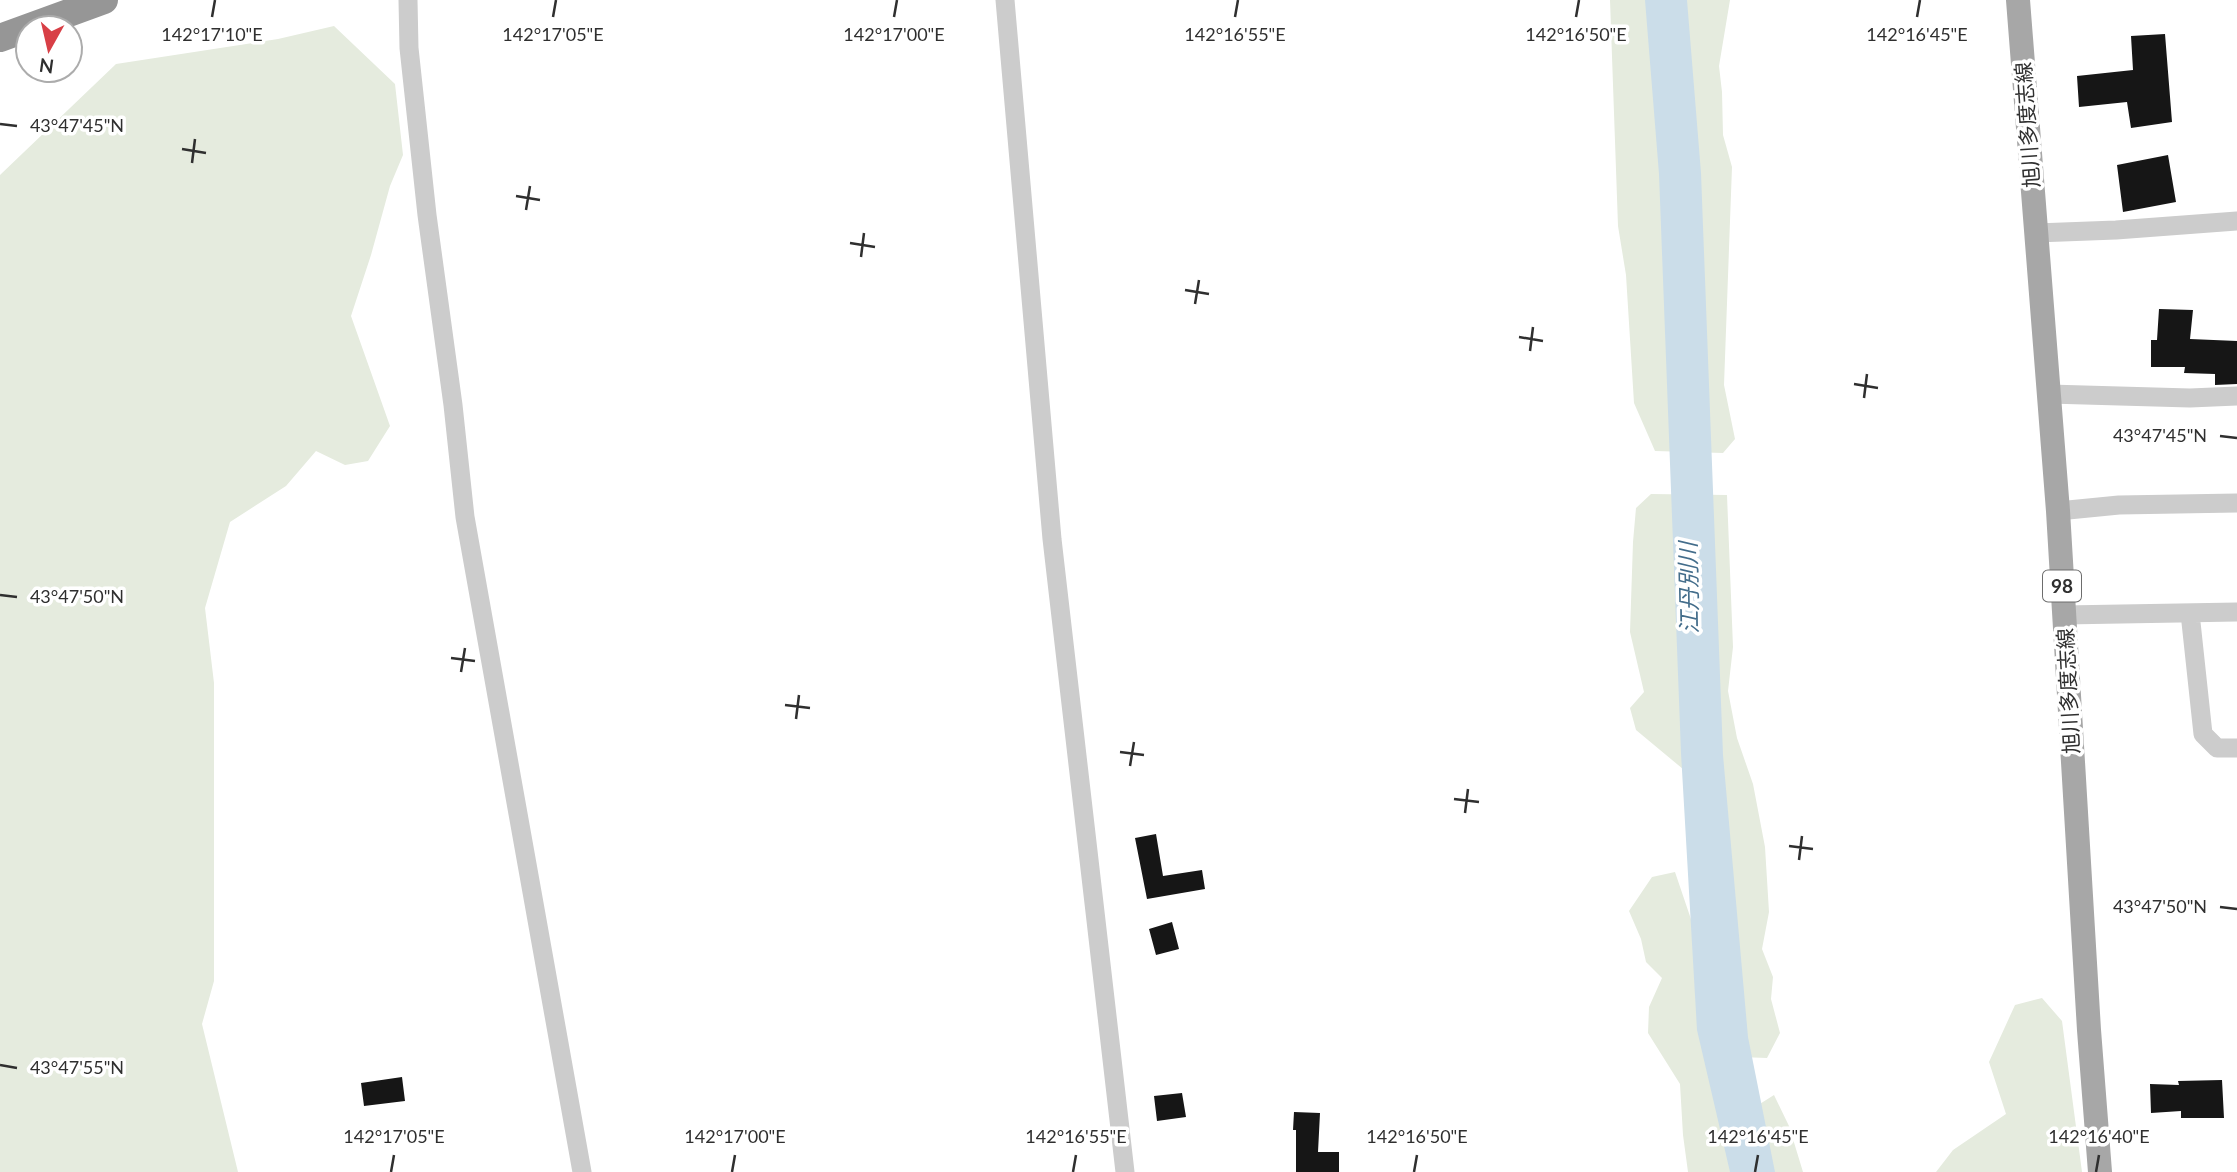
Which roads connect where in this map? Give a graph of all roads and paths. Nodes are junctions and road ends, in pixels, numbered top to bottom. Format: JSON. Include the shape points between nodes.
{"nodes":[{"id":1,"x":104,"y":0,"type":"edge"},
{"id":2,"x":408,"y":0,"type":"edge"},
{"id":3,"x":1005,"y":0,"type":"edge"},
{"id":4,"x":2018,"y":0,"type":"edge"},
{"id":5,"x":0,"y":38,"type":"edge"},
{"id":6,"x":2237,"y":221,"type":"edge"},
{"id":7,"x":2036,"y":233,"type":"junction"},
{"id":8,"x":2049,"y":394,"type":"junction"},
{"id":9,"x":2237,"y":396,"type":"edge"},
{"id":10,"x":2237,"y":503,"type":"edge"},
{"id":11,"x":2058,"y":511,"type":"junction"},
{"id":12,"x":2237,"y":612,"type":"edge"},
{"id":13,"x":2190,"y":613,"type":"junction"},
{"id":14,"x":2064,"y":615,"type":"junction"},
{"id":15,"x":2237,"y":748,"type":"edge"},
{"id":16,"x":582,"y":1172,"type":"edge"},
{"id":17,"x":1125,"y":1172,"type":"edge"},
{"id":18,"x":2100,"y":1172,"type":"edge"}],
"edges":[{"from":1,"to":5,"type":"highway"},
{"from":2,"to":16,"type":"street","via":[[408,48],[465,517]]},
{"from":3,"to":17,"type":"street","via":[[1052,539]]},
{"from":4,"to":7,"type":"main road","name":"旭川多度志線","number":"98"},
{"from":6,"to":7,"type":"street"},
{"from":7,"to":8,"type":"main road","name":"旭川多度志線","number":"98"},
{"from":8,"to":9,"type":"street"},
{"from":8,"to":11,"type":"main road","name":"旭川多度志線","number":"98"},
{"from":10,"to":11,"type":"street"},
{"from":11,"to":14,"type":"main road","name":"旭川多度志線","number":"98"},
{"from":12,"to":13,"type":"street"},
{"from":13,"to":14,"type":"street"},
{"from":13,"to":15,"type":"street","via":[[2203,734],[2217,748]]},
{"from":14,"to":18,"type":"main road","name":"旭川多度志線","number":"98"}]}
